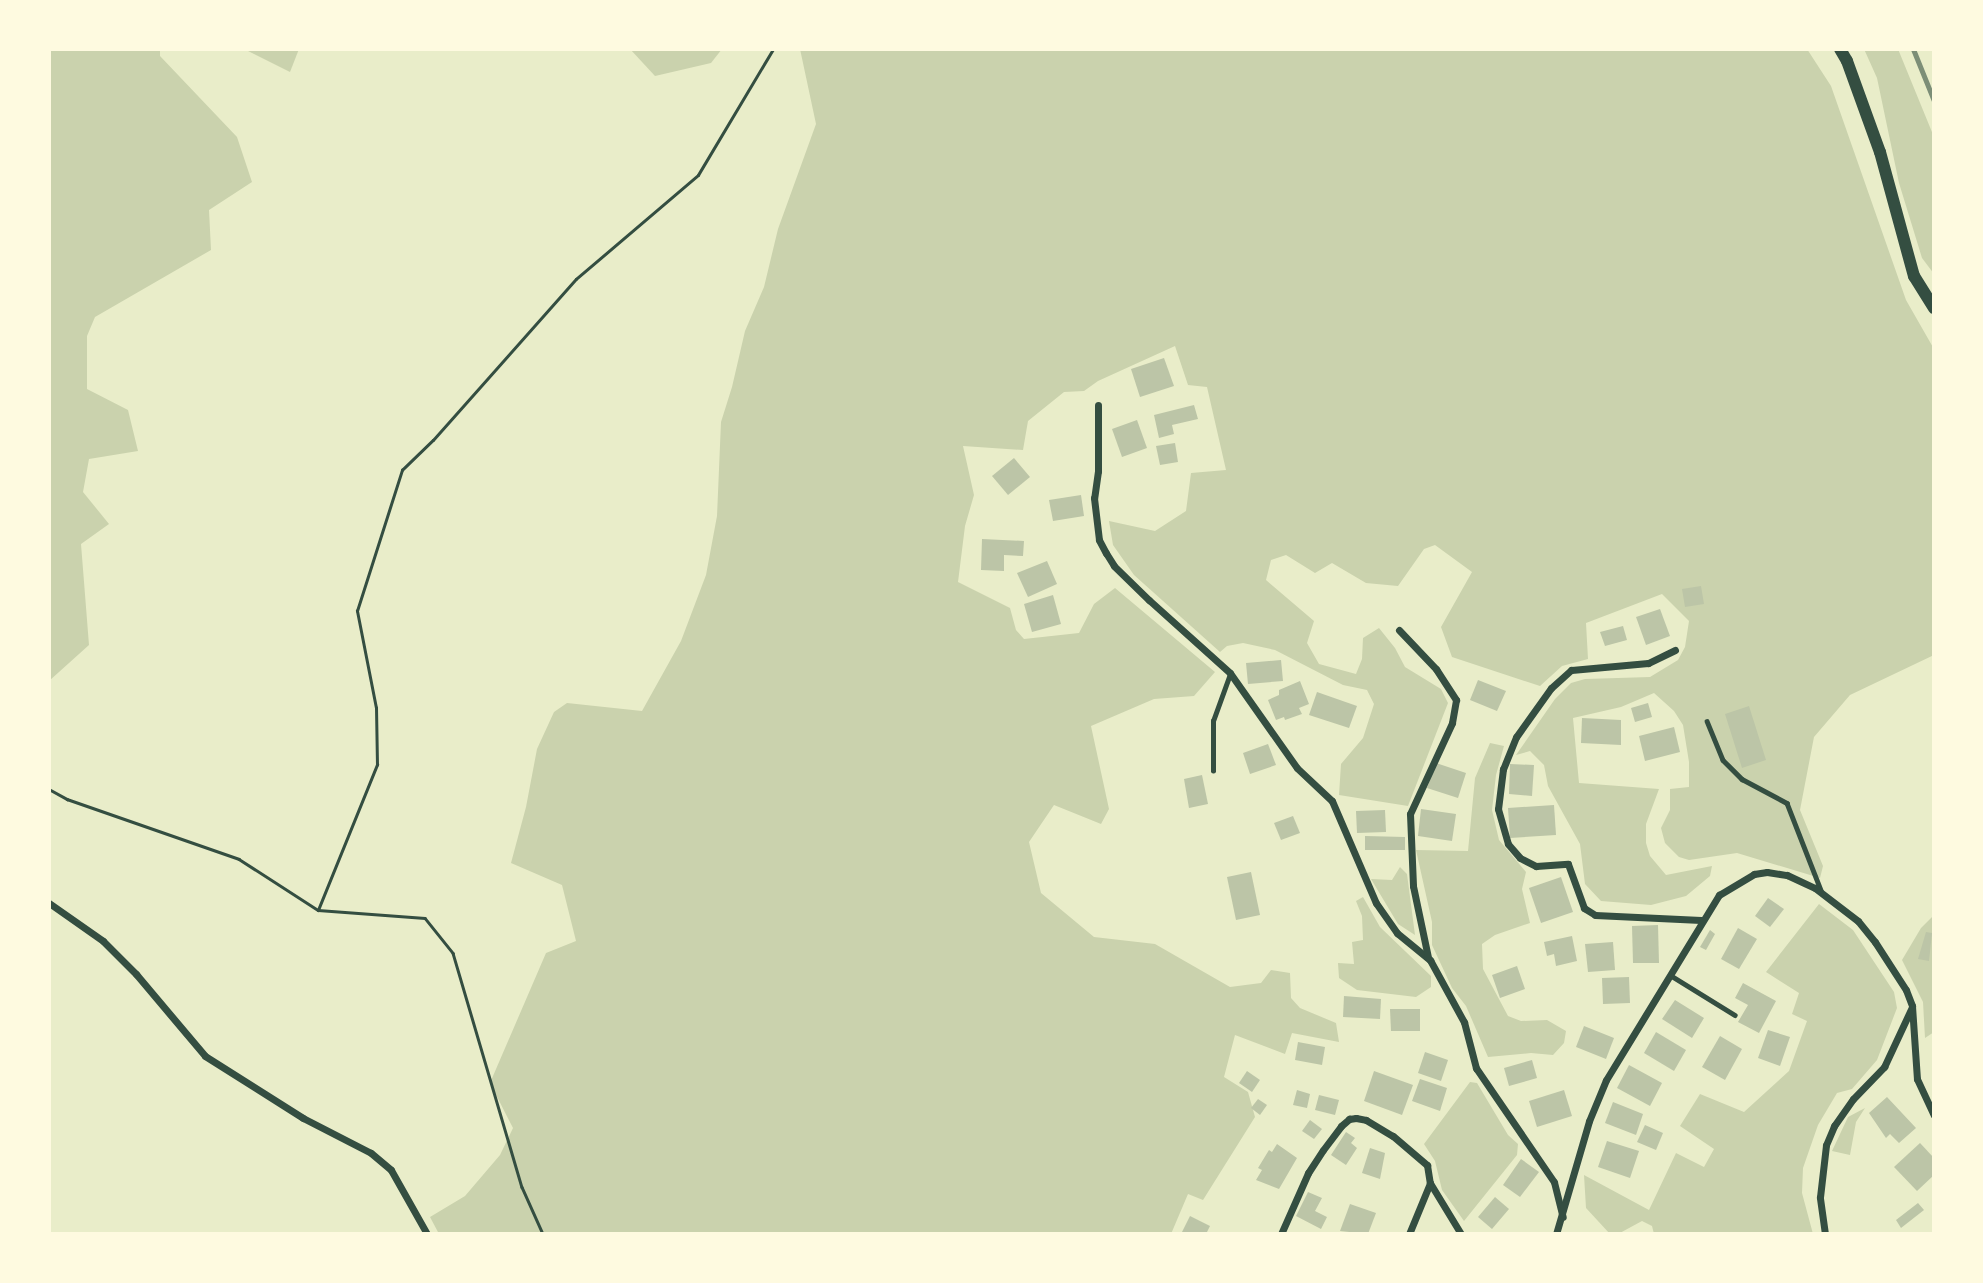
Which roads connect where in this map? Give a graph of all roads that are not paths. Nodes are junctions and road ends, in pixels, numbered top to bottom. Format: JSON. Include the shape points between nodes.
{"nodes":[{"id":1,"x":1840,"y":49,"type":"edge"},
{"id":2,"x":1934,"y":308,"type":"edge"},
{"id":3,"x":1098,"y":405,"type":"dead end"},
{"id":4,"x":1399,"y":630,"type":"dead end"},
{"id":5,"x":1675,"y":650,"type":"dead end"},
{"id":6,"x":1230,"y":673,"type":"junction"},
{"id":7,"x":1707,"y":722,"type":"dead end"},
{"id":8,"x":1213,"y":771,"type":"dead end"},
{"id":9,"x":1822,"y":894,"type":"junction"},
{"id":10,"x":49,"y":903,"type":"edge"},
{"id":11,"x":1701,"y":920,"type":"junction"},
{"id":12,"x":1428,"y":958,"type":"junction"},
{"id":13,"x":1669,"y":975,"type":"junction"},
{"id":14,"x":1912,"y":1006,"type":"junction"},
{"id":15,"x":1735,"y":1015,"type":"dead end"},
{"id":16,"x":1934,"y":1115,"type":"edge"},
{"id":17,"x":1430,"y":1183,"type":"junction"},
{"id":18,"x":1563,"y":1217,"type":"junction"},
{"id":19,"x":427,"y":1234,"type":"edge"},
{"id":20,"x":1281,"y":1234,"type":"edge"},
{"id":21,"x":1409,"y":1234,"type":"edge"},
{"id":22,"x":1461,"y":1234,"type":"edge"},
{"id":23,"x":1556,"y":1234,"type":"edge"},
{"id":24,"x":1825,"y":1234,"type":"edge"}],
"edges":[{"from":1,"to":2,"type":"main road","via":[[1880,152],[1914,276]]},
{"from":3,"to":6,"type":"street","via":[[1094,498],[1099,540],[1114,566]]},
{"from":4,"to":12,"type":"street","via":[[1436,669],[1456,700],[1452,723],[1410,814],[1413,886]]},
{"from":5,"to":11,"type":"street","via":[[1648,663],[1572,670],[1551,688],[1516,737],[1503,769],[1498,809],[1508,844],[1520,858],[1536,866],[1568,864],[1584,908],[1595,915]]},
{"from":6,"to":8,"type":"lane","via":[[1213,721]]},
{"from":6,"to":12,"type":"street","via":[[1297,768],[1332,801],[1376,903],[1397,933]]},
{"from":7,"to":9,"type":"lane","via":[[1723,760],[1741,779],[1787,803]]},
{"from":9,"to":11,"type":"street","via":[[1787,875],[1754,874],[1718,895]]},
{"from":9,"to":14,"type":"street","via":[[1858,921],[1891,965]]},
{"from":10,"to":19,"type":"street","via":[[103,941],[205,1056],[303,1118],[371,1153],[391,1170]]},
{"from":11,"to":13,"type":"street"},
{"from":12,"to":18,"type":"street","via":[[1464,1023],[1476,1068],[1553,1182]]},
{"from":13,"to":15,"type":"lane"},
{"from":13,"to":18,"type":"street","via":[[1606,1080],[1589,1121]]},
{"from":14,"to":16,"type":"street","via":[[1917,1079]]},
{"from":14,"to":24,"type":"street","via":[[1884,1067],[1853,1099],[1826,1145],[1820,1197]]},
{"from":17,"to":20,"type":"street","via":[[1427,1165],[1414,1152],[1366,1120],[1349,1119],[1308,1173]]},
{"from":17,"to":21,"type":"street"},
{"from":17,"to":22,"type":"street"},
{"from":18,"to":23,"type":"street"}]}
